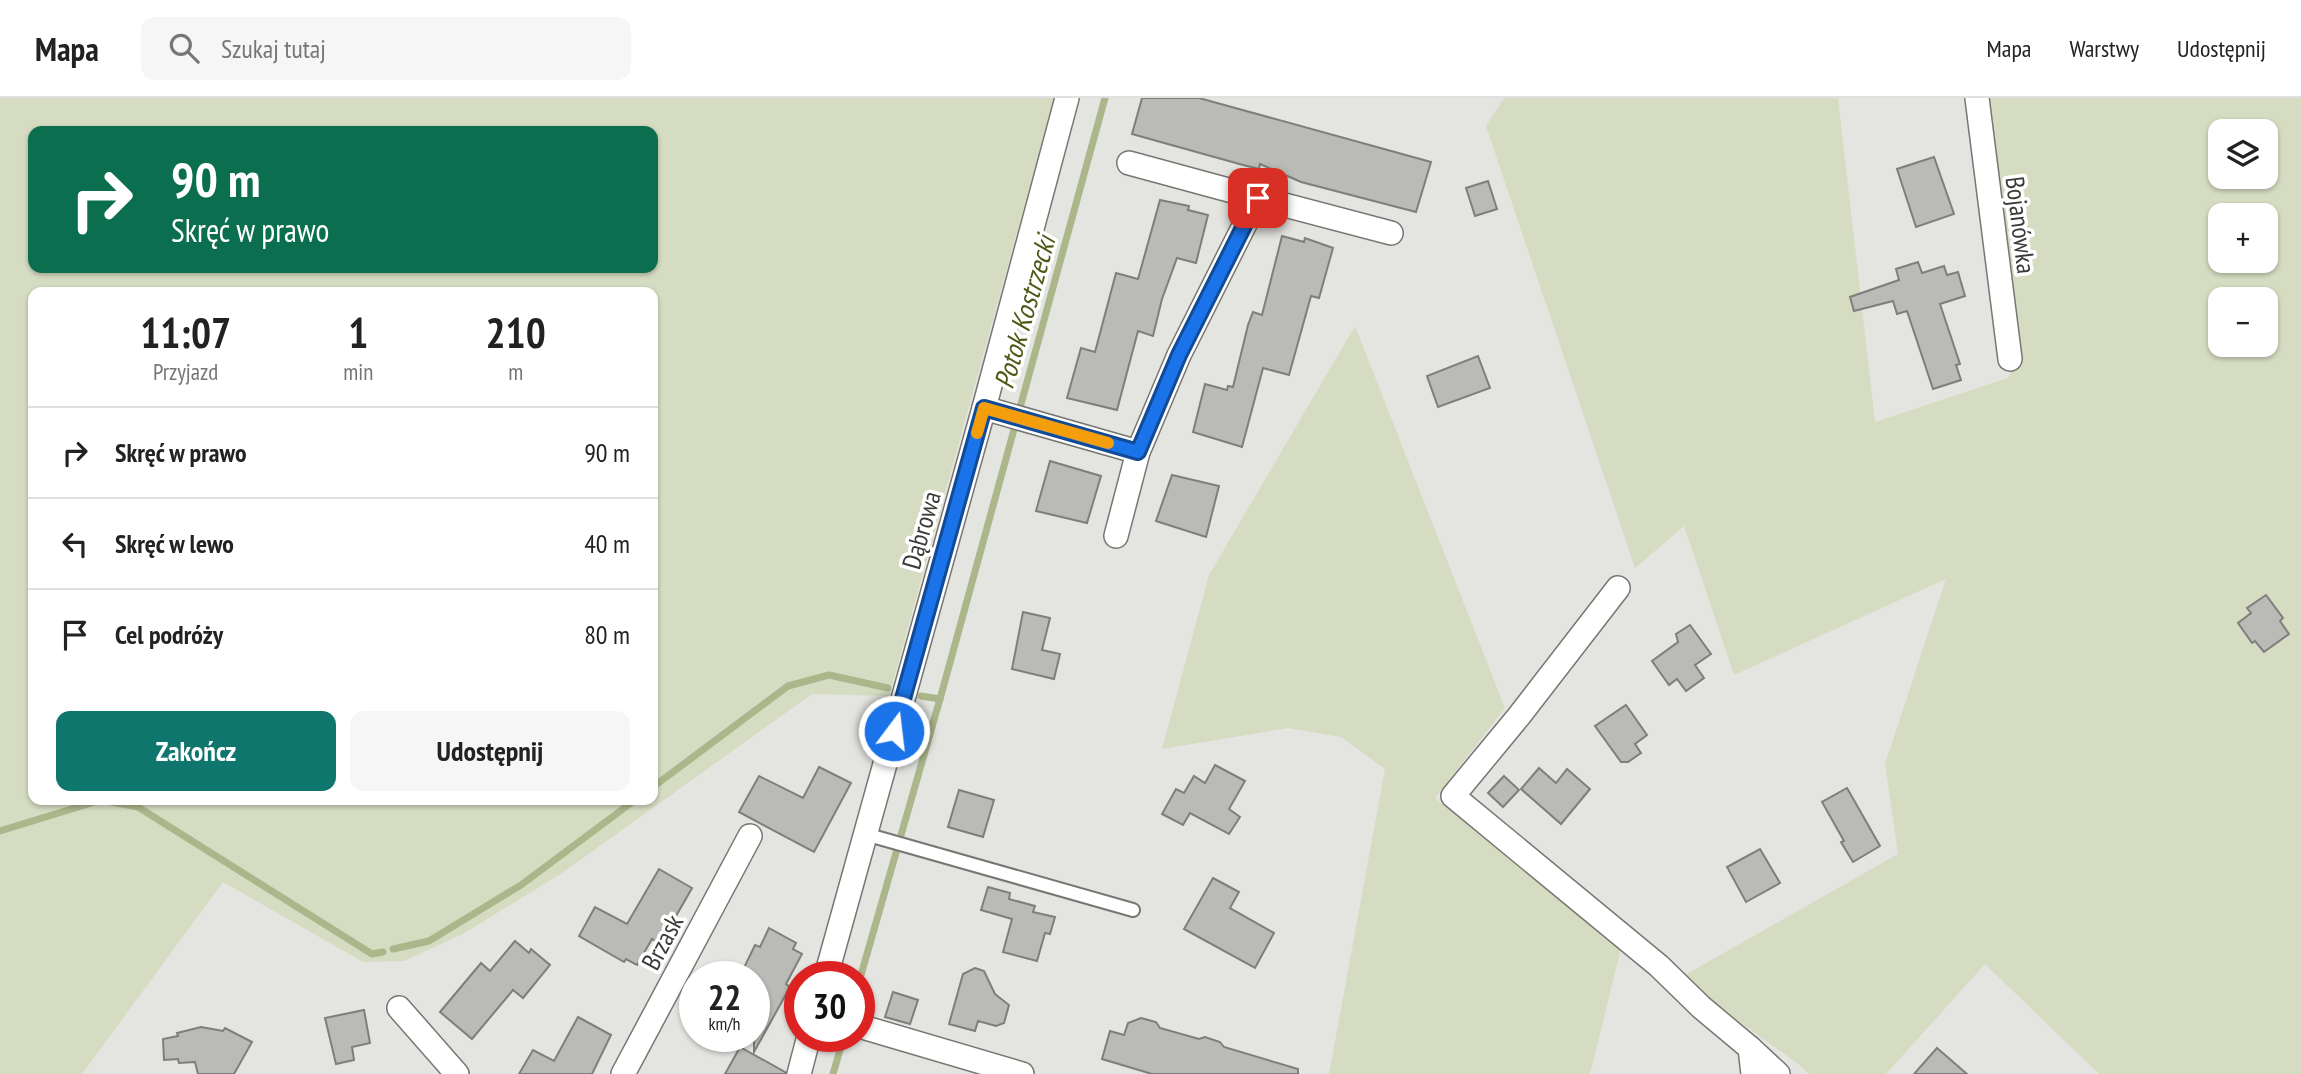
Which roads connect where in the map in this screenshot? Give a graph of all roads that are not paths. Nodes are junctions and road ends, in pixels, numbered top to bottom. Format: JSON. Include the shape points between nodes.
{"nodes":[{"id":1,"x":1067,"y":98,"type":"edge"},
{"id":2,"x":1977,"y":98,"type":"edge"},
{"id":3,"x":1129,"y":163,"type":"dead end"},
{"id":4,"x":1258,"y":198,"type":"junction"},
{"id":5,"x":1391,"y":233,"type":"dead end"},
{"id":6,"x":2010,"y":359,"type":"dead end"},
{"id":7,"x":992,"y":410,"type":"junction"},
{"id":8,"x":1138,"y":452,"type":"junction"},
{"id":9,"x":1116,"y":536,"type":"dead end"},
{"id":10,"x":1618,"y":588,"type":"dead end"},
{"id":11,"x":750,"y":835,"type":"dead end"},
{"id":12,"x":876,"y":838,"type":"junction"},
{"id":13,"x":1133,"y":910,"type":"dead end"},
{"id":14,"x":831,"y":961,"type":"edge"},
{"id":15,"x":399,"y":1008,"type":"dead end"},
{"id":16,"x":875,"y":1031,"type":"edge"},
{"id":17,"x":1750,"y":1048,"type":"junction"},
{"id":18,"x":805,"y":1052,"type":"edge"},
{"id":19,"x":457,"y":1074,"type":"edge"},
{"id":20,"x":623,"y":1074,"type":"edge"},
{"id":21,"x":799,"y":1074,"type":"edge"},
{"id":22,"x":1022,"y":1074,"type":"edge"},
{"id":23,"x":1753,"y":1074,"type":"edge"},
{"id":24,"x":1778,"y":1074,"type":"edge"}],
"edges":[{"from":1,"to":7,"type":"street","name":"Dąbrowa"},
{"from":2,"to":6,"type":"street","name":"Bojanówka"},
{"from":3,"to":4,"type":"street"},
{"from":4,"to":5,"type":"street"},
{"from":4,"to":8,"type":"street","via":[[1179,355]]},
{"from":7,"to":8,"type":"street"},
{"from":7,"to":12,"type":"street","name":"Dąbrowa"},
{"from":8,"to":9,"type":"street"},
{"from":10,"to":17,"type":"street","via":[[1453,796],[1659,966]]},
{"from":11,"to":20,"type":"street","name":"Brzask"},
{"from":12,"to":13,"type":"lane"},
{"from":12,"to":14,"type":"street","name":"Dąbrowa"},
{"from":15,"to":19,"type":"street"},
{"from":16,"to":22,"type":"street"},
{"from":17,"to":23,"type":"street"},
{"from":17,"to":24,"type":"street"},
{"from":18,"to":21,"type":"street"}]}
